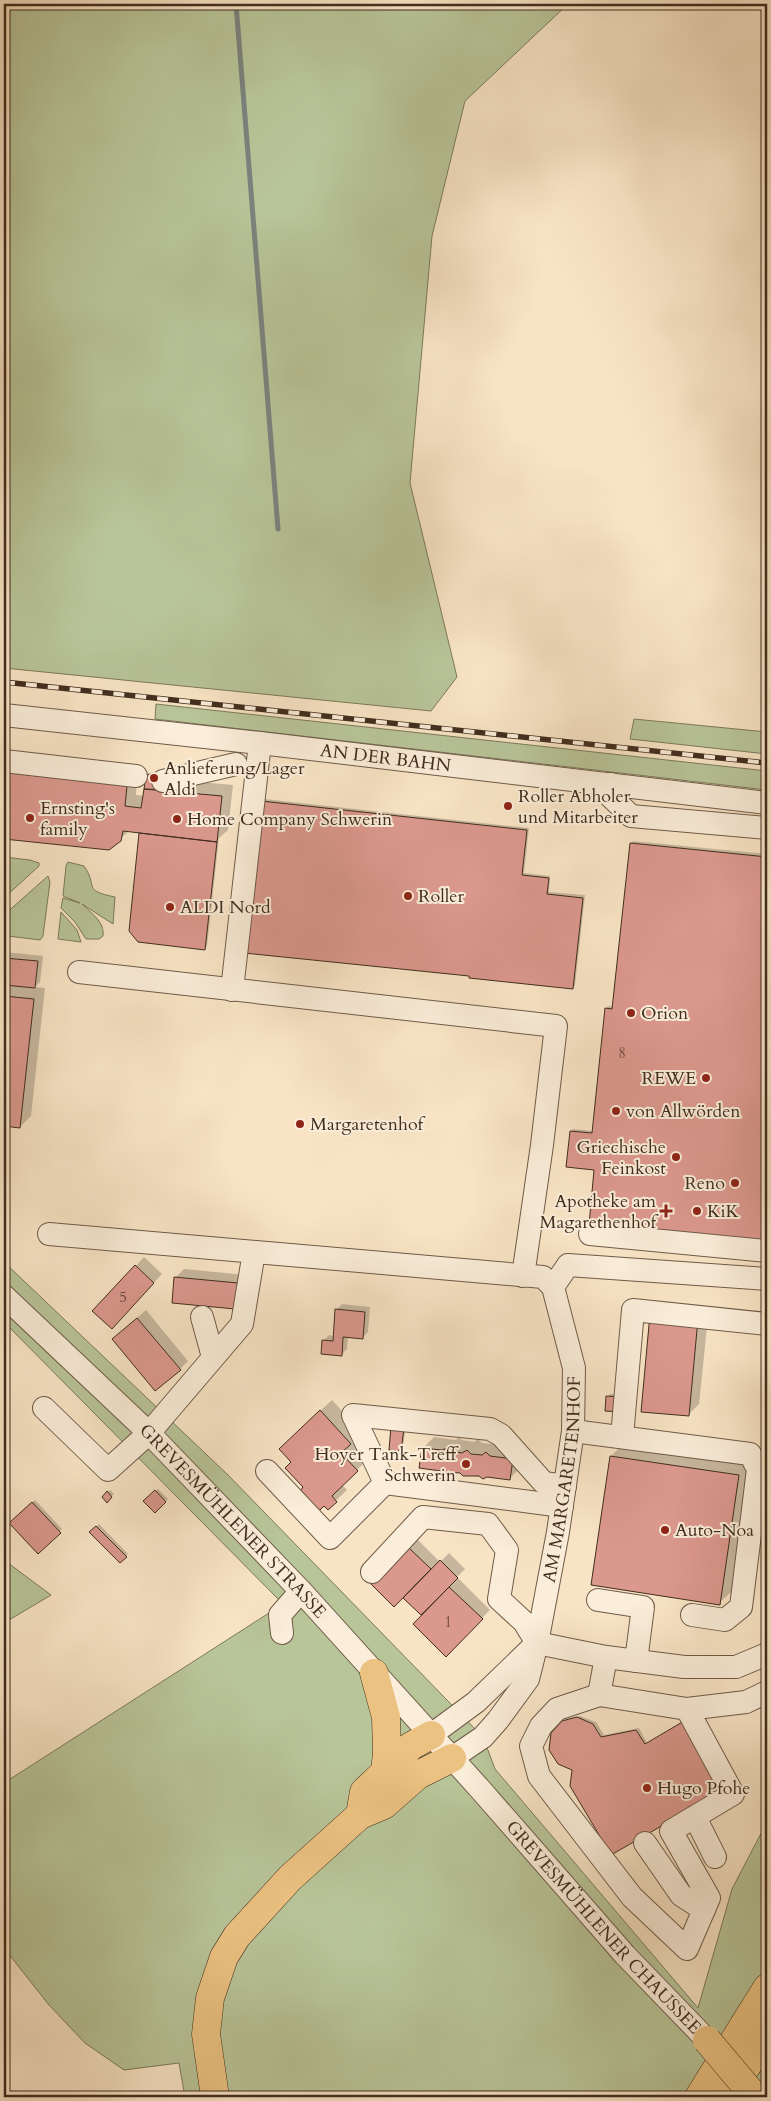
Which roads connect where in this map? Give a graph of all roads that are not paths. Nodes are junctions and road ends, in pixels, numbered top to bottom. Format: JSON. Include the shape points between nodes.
{"nodes":[{"id":1,"x":4,"y":715,"type":"edge"},
{"id":2,"x":260,"y":743,"type":"junction"},
{"id":3,"x":4,"y":761,"type":"edge"},
{"id":4,"x":236,"y":764,"type":"dead end"},
{"id":5,"x":136,"y":776,"type":"dead end"},
{"id":6,"x":163,"y":781,"type":"dead end"},
{"id":7,"x":610,"y":784,"type":"junction"},
{"id":8,"x":767,"y":803,"type":"edge"},
{"id":9,"x":767,"y":828,"type":"edge"},
{"id":10,"x":79,"y":972,"type":"dead end"},
{"id":11,"x":232,"y":990,"type":"junction"},
{"id":12,"x":49,"y":1234,"type":"dead end"},
{"id":13,"x":590,"y":1234,"type":"dead end"},
{"id":14,"x":669,"y":1242,"type":"junction"},
{"id":15,"x":767,"y":1251,"type":"edge"},
{"id":16,"x":254,"y":1252,"type":"junction"},
{"id":17,"x":666,"y":1272,"type":"junction"},
{"id":18,"x":523,"y":1276,"type":"junction"},
{"id":19,"x":767,"y":1278,"type":"edge"},
{"id":20,"x":554,"y":1287,"type":"junction"},
{"id":21,"x":4,"y":1296,"type":"edge"},
{"id":22,"x":202,"y":1317,"type":"dead end"},
{"id":23,"x":767,"y":1324,"type":"edge"},
{"id":24,"x":213,"y":1357,"type":"junction"},
{"id":25,"x":44,"y":1408,"type":"dead end"},
{"id":26,"x":573,"y":1431,"type":"junction"},
{"id":27,"x":149,"y":1433,"type":"junction"},
{"id":28,"x":622,"y":1437,"type":"junction"},
{"id":29,"x":267,"y":1471,"type":"dead end"},
{"id":30,"x":435,"y":1478,"type":"dead end"},
{"id":31,"x":385,"y":1484,"type":"junction"},
{"id":32,"x":557,"y":1492,"type":"junction"},
{"id":33,"x":372,"y":1572,"type":"dead end"},
{"id":34,"x":301,"y":1591,"type":"junction"},
{"id":35,"x":598,"y":1600,"type":"dead end"},
{"id":36,"x":692,"y":1615,"type":"dead end"},
{"id":37,"x":282,"y":1634,"type":"dead end"},
{"id":38,"x":537,"y":1643,"type":"junction"},
{"id":39,"x":767,"y":1654,"type":"edge"},
{"id":40,"x":606,"y":1657,"type":"junction"},
{"id":41,"x":636,"y":1661,"type":"junction"},
{"id":42,"x":374,"y":1673,"type":"junction"},
{"id":43,"x":767,"y":1692,"type":"edge"},
{"id":44,"x":600,"y":1695,"type":"junction"},
{"id":45,"x":687,"y":1709,"type":"junction"},
{"id":46,"x":431,"y":1735,"type":"junction"},
{"id":47,"x":452,"y":1758,"type":"junction"},
{"id":48,"x":385,"y":1772,"type":"junction"},
{"id":49,"x":360,"y":1815,"type":"junction"},
{"id":50,"x":695,"y":1817,"type":"junction"},
{"id":51,"x":645,"y":1842,"type":"dead end"},
{"id":52,"x":715,"y":1857,"type":"dead end"},
{"id":53,"x":704,"y":1910,"type":"junction"},
{"id":54,"x":767,"y":1988,"type":"edge"},
{"id":55,"x":767,"y":2036,"type":"edge"},
{"id":56,"x":707,"y":2040,"type":"joint"},
{"id":57,"x":215,"y":2097,"type":"edge"},
{"id":58,"x":699,"y":2097,"type":"edge"},
{"id":59,"x":726,"y":2097,"type":"edge"},
{"id":60,"x":755,"y":2097,"type":"edge"}],
"edges":[{"from":1,"to":2,"type":"street","name":"AN DER BAHN"},
{"from":2,"to":7,"type":"street","name":"AN DER BAHN"},
{"from":2,"to":11,"type":"street"},
{"from":3,"to":5,"type":"street"},
{"from":4,"to":6,"type":"street"},
{"from":7,"to":8,"type":"street","name":"AN DER BAHN"},
{"from":7,"to":9,"type":"street","via":[[610,796],[631,816]]},
{"from":10,"to":11,"type":"street"},
{"from":11,"to":18,"type":"street","via":[[556,1026]]},
{"from":12,"to":16,"type":"street"},
{"from":13,"to":14,"type":"street"},
{"from":14,"to":15,"type":"street"},
{"from":14,"to":17,"type":"street"},
{"from":16,"to":18,"type":"street"},
{"from":16,"to":24,"type":"street","via":[[242,1324]]},
{"from":17,"to":19,"type":"street"},
{"from":17,"to":20,"type":"street","via":[[568,1265]]},
{"from":18,"to":20,"type":"street","via":[[543,1277]]},
{"from":20,"to":26,"type":"street","name":"AM MARGARETENHOF","via":[[574,1368]]},
{"from":21,"to":27,"type":"street","name":"GREVESMÜHLENER STRASSE"},
{"from":22,"to":24,"type":"street"},
{"from":23,"to":28,"type":"street","via":[[633,1310]]},
{"from":24,"to":27,"type":"street"},
{"from":25,"to":27,"type":"street","via":[[108,1470]]},
{"from":26,"to":28,"type":"street"},
{"from":26,"to":32,"type":"street","name":"AM MARGARETENHOF"},
{"from":27,"to":34,"type":"street","name":"GREVESMÜHLENER STRASSE"},
{"from":28,"to":36,"type":"street","via":[[750,1454],[758,1468],[740,1607],[725,1620]]},
{"from":29,"to":31,"type":"street","via":[[330,1538]]},
{"from":30,"to":32,"type":"street"},
{"from":31,"to":32,"type":"street"},
{"from":31,"to":32,"type":"street","via":[[353,1415],[490,1429],[501,1435]]},
{"from":32,"to":38,"type":"street","name":"AM MARGARETENHOF"},
{"from":33,"to":38,"type":"street","via":[[423,1517],[488,1524],[507,1550],[499,1599],[524,1622]]},
{"from":34,"to":37,"type":"street","via":[[280,1615]]},
{"from":34,"to":42,"type":"street","name":"GREVESMÜHLENER STRASSE"},
{"from":35,"to":41,"type":"street","via":[[643,1607]]},
{"from":38,"to":40,"type":"street"},
{"from":38,"to":46,"type":"street","via":[[476,1702]]},
{"from":38,"to":47,"type":"street","name":"AM MARGARETENHOF","via":[[528,1679],[498,1720],[483,1737]]},
{"from":39,"to":41,"type":"street","via":[[736,1667],[684,1667]]},
{"from":40,"to":41,"type":"street"},
{"from":40,"to":44,"type":"street"},
{"from":42,"to":46,"type":"street","name":"GREVESMÜHLENER STRASSE"},
{"from":42,"to":48,"type":"main road","via":[[388,1733]]},
{"from":43,"to":45,"type":"street","via":[[746,1702]]},
{"from":44,"to":45,"type":"street"},
{"from":44,"to":53,"type":"street","via":[[557,1709],[541,1726],[531,1746],[539,1776],[632,1897],[686,1949]]},
{"from":45,"to":50,"type":"street","via":[[733,1794]]},
{"from":46,"to":47,"type":"street","name":"GREVESMÜHLENER STRASSE"},
{"from":46,"to":48,"type":"main road","via":[[412,1746]]},
{"from":47,"to":49,"type":"main road","via":[[418,1775],[384,1805]]},
{"from":47,"to":56,"type":"street","name":"GREVESMÜHLENER CHAUSSEE","via":[[625,1955]]},
{"from":48,"to":49,"type":"main road","via":[[364,1792]]},
{"from":49,"to":57,"type":"main road","via":[[265,1903],[224,1957],[210,1998],[206,2034]]},
{"from":50,"to":52,"type":"street"},
{"from":50,"to":53,"type":"street","via":[[671,1831],[709,1898]]},
{"from":51,"to":53,"type":"street","via":[[681,1895]]},
{"from":54,"to":58,"type":"main road"},
{"from":55,"to":59,"type":"main road"},
{"from":56,"to":60,"type":"main road","name":"GREVESMÜHLENER CHAUSSEE","bridge":true}]}
